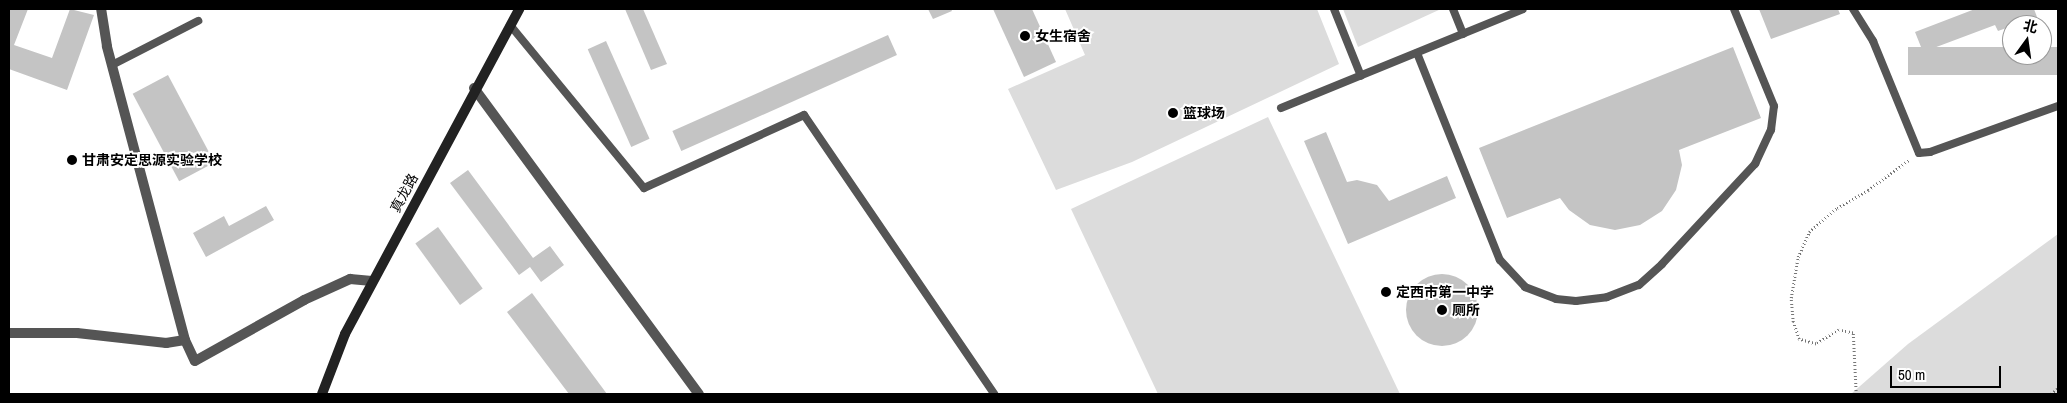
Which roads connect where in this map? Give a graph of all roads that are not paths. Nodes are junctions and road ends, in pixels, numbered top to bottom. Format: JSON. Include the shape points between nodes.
{"nodes":[{"id":1,"x":102,"y":9,"type":"edge"},
{"id":2,"x":518,"y":9,"type":"edge"},
{"id":3,"x":1334,"y":9,"type":"edge"},
{"id":4,"x":1453,"y":9,"type":"edge"},
{"id":5,"x":1523,"y":9,"type":"edge"},
{"id":6,"x":1734,"y":9,"type":"edge"},
{"id":7,"x":1854,"y":9,"type":"edge"},
{"id":8,"x":198,"y":21,"type":"dead end"},
{"id":9,"x":510,"y":25,"type":"junction"},
{"id":10,"x":1463,"y":34,"type":"junction"},
{"id":11,"x":1417,"y":53,"type":"junction"},
{"id":12,"x":112,"y":65,"type":"junction"},
{"id":13,"x":1361,"y":76,"type":"junction"},
{"id":14,"x":474,"y":88,"type":"junction"},
{"id":15,"x":2058,"y":106,"type":"edge"},
{"id":16,"x":1281,"y":108,"type":"dead end"},
{"id":17,"x":372,"y":281,"type":"junction"},
{"id":18,"x":9,"y":333,"type":"edge"},
{"id":19,"x":185,"y":340,"type":"junction"},
{"id":20,"x":324,"y":393,"type":"edge"},
{"id":21,"x":699,"y":394,"type":"edge"},
{"id":22,"x":994,"y":394,"type":"edge"}],
"edges":[{"from":1,"to":12,"type":"street"},
{"from":2,"to":9,"type":"main road","name":"真龙路"},
{"from":3,"to":13,"type":"lane"},
{"from":4,"to":10,"type":"lane"},
{"from":5,"to":10,"type":"lane"},
{"from":6,"to":11,"type":"lane","via":[[1774,106],[1771,130],[1755,164],[1662,264],[1639,284],[1607,297],[1576,301],[1556,299],[1525,287],[1500,260]]},
{"from":7,"to":15,"type":"lane","via":[[1873,41],[1919,153],[1930,152]]},
{"from":8,"to":12,"type":"lane"},
{"from":9,"to":14,"type":"main road","name":"真龙路"},
{"from":9,"to":22,"type":"lane","via":[[644,188],[804,115]]},
{"from":10,"to":11,"type":"lane"},
{"from":11,"to":13,"type":"lane"},
{"from":12,"to":19,"type":"street"},
{"from":13,"to":16,"type":"lane"},
{"from":14,"to":17,"type":"main road","name":"真龙路"},
{"from":14,"to":21,"type":"street"},
{"from":17,"to":19,"type":"street","via":[[350,279],[304,300],[195,361]]},
{"from":17,"to":20,"type":"main road","name":"真龙路","via":[[345,334]]},
{"from":18,"to":19,"type":"street","via":[[77,333],[166,343]]}]}
